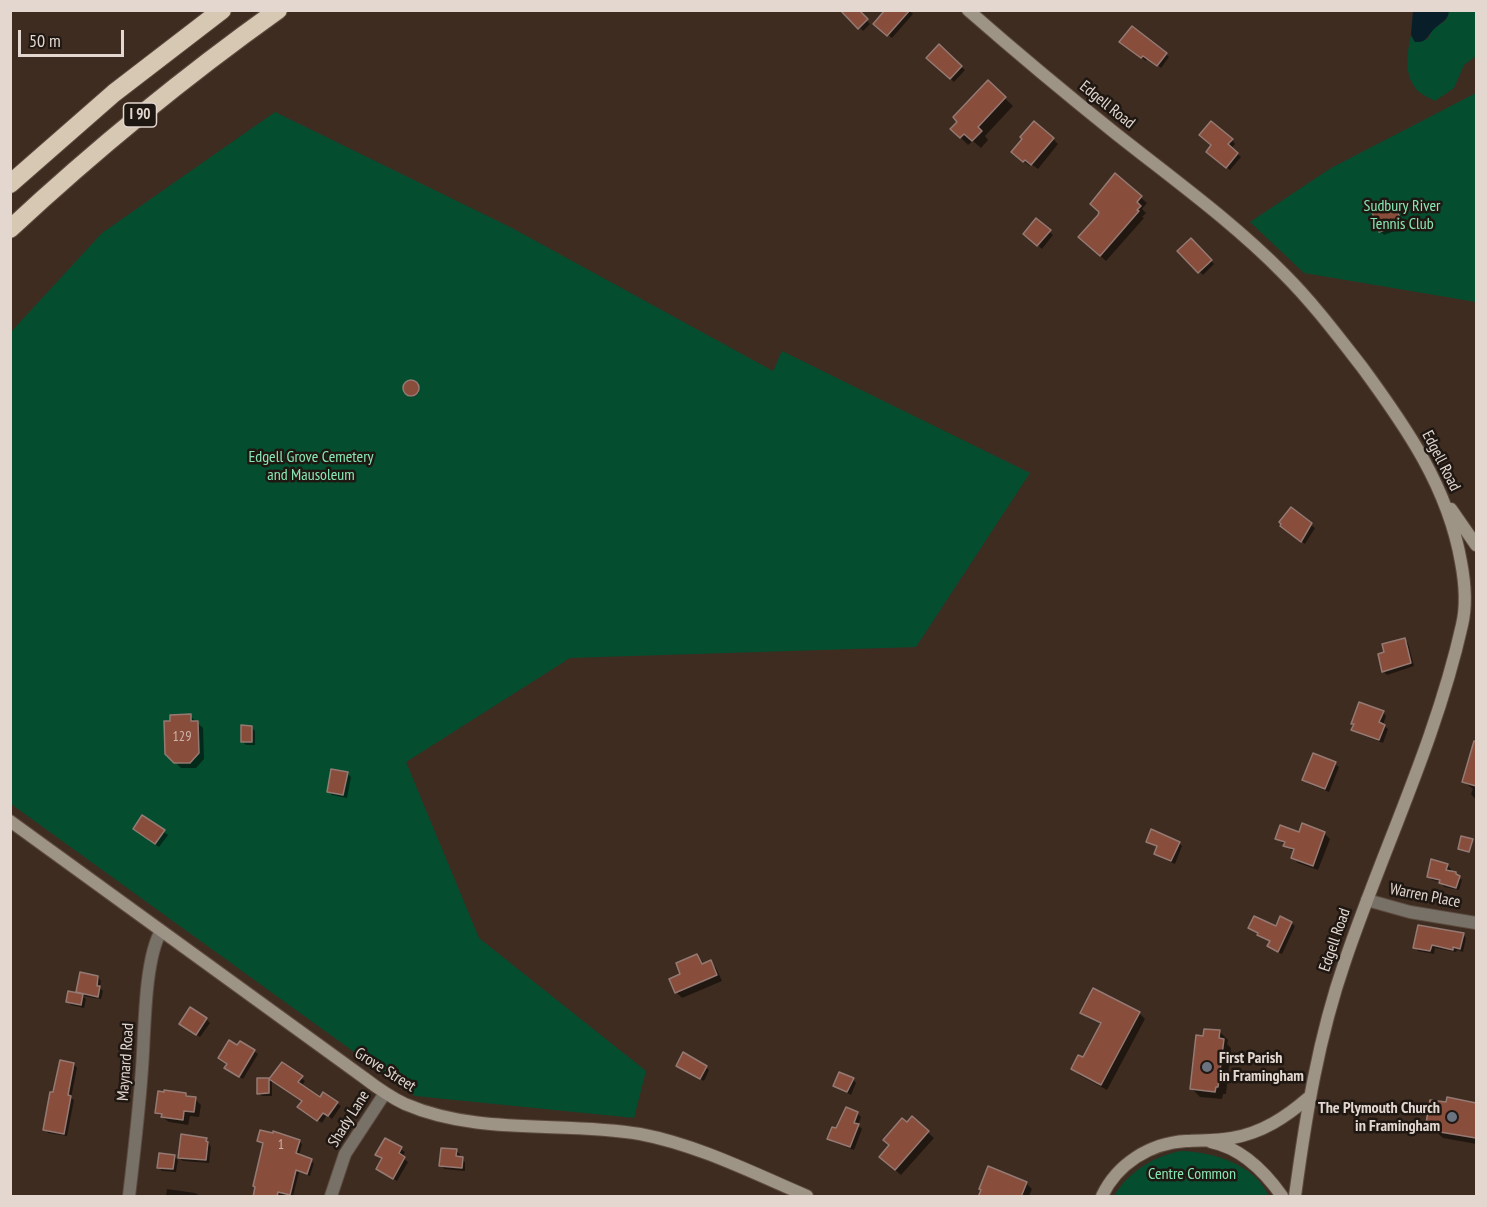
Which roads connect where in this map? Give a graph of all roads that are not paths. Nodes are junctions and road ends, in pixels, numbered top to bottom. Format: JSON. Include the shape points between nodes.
{"nodes":[{"id":1,"x":222,"y":10,"type":"edge"},
{"id":2,"x":278,"y":10,"type":"edge"},
{"id":3,"x":968,"y":10,"type":"edge"},
{"id":4,"x":10,"y":184,"type":"edge"},
{"id":5,"x":10,"y":229,"type":"edge"},
{"id":6,"x":1442,"y":498,"type":"junction"},
{"id":7,"x":1476,"y":545,"type":"edge"},
{"id":8,"x":1471,"y":603,"type":"edge"},
{"id":9,"x":10,"y":821,"type":"edge"},
{"id":10,"x":1367,"y":900,"type":"junction"},
{"id":11,"x":1476,"y":923,"type":"edge"},
{"id":12,"x":161,"y":931,"type":"junction"},
{"id":13,"x":385,"y":1093,"type":"junction"},
{"id":14,"x":1308,"y":1098,"type":"junction"},
{"id":15,"x":1201,"y":1140,"type":"junction"},
{"id":16,"x":129,"y":1197,"type":"edge"},
{"id":17,"x":331,"y":1197,"type":"edge"},
{"id":18,"x":807,"y":1197,"type":"edge"},
{"id":19,"x":1102,"y":1197,"type":"edge"},
{"id":20,"x":1282,"y":1197,"type":"edge"},
{"id":21,"x":1294,"y":1197,"type":"edge"}],
"edges":[{"from":1,"to":4,"type":"highway","number":"I 90","via":[[114,93]]},
{"from":2,"to":5,"type":"highway","number":"I 90","via":[[133,121]]},
{"from":3,"to":6,"type":"main road","name":"Edgell Road","via":[[1235,229],[1284,274],[1322,317],[1412,438]]},
{"from":6,"to":7,"type":"main road"},
{"from":6,"to":8,"type":"main road","name":"Edgell Road"},
{"from":8,"to":10,"type":"main road","name":"Edgell Road","via":[[1438,711]]},
{"from":9,"to":12,"type":"main road","name":"Grove Street"},
{"from":10,"to":11,"type":"street","name":"Warren Place"},
{"from":10,"to":14,"type":"main road","name":"Edgell Road","via":[[1327,1017]]},
{"from":12,"to":13,"type":"main road","name":"Grove Street"},
{"from":12,"to":16,"type":"street","name":"Maynard Road","via":[[150,965]]},
{"from":13,"to":17,"type":"street","name":"Shady Lane","via":[[345,1154]]},
{"from":13,"to":18,"type":"main road","name":"Grove Street","via":[[418,1109],[454,1119],[621,1131],[659,1138],[715,1157]]},
{"from":14,"to":15,"type":"main road","via":[[1261,1129],[1233,1138]]},
{"from":14,"to":21,"type":"main road","name":"Edgell Road"},
{"from":15,"to":19,"type":"main road","via":[[1170,1143],[1143,1153],[1121,1169]]},
{"from":15,"to":20,"type":"main road","via":[[1218,1143],[1244,1157]]}]}
